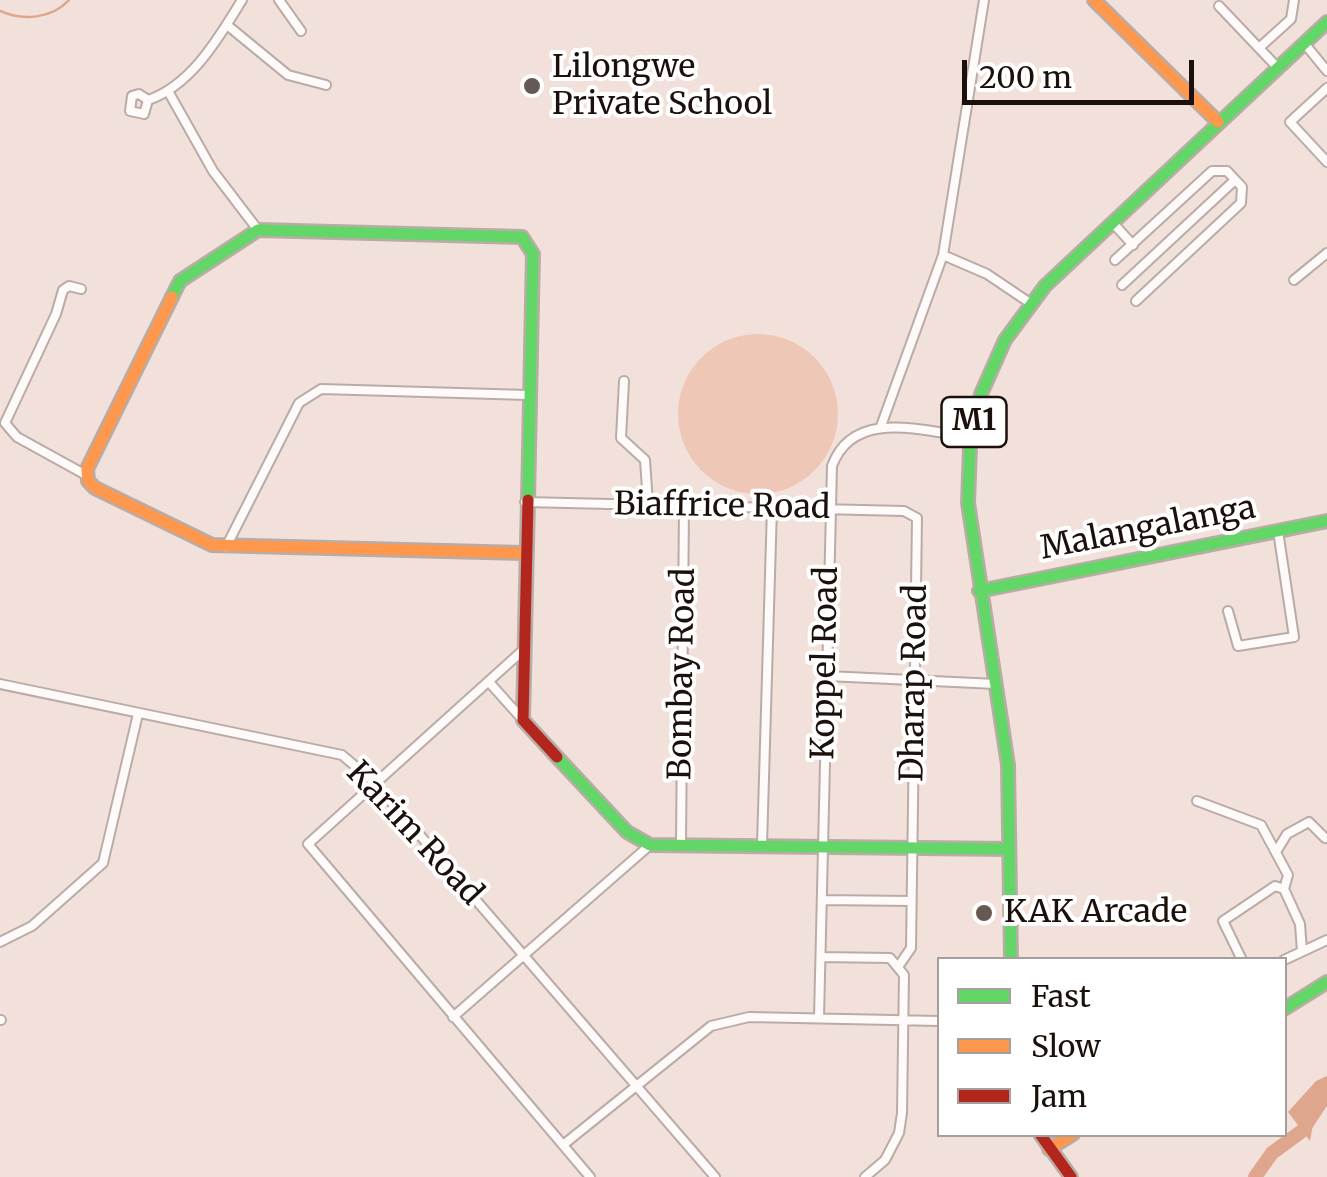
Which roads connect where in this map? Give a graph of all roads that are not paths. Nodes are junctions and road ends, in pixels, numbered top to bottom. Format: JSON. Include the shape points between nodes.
{"nodes":[{"id":1,"x":242,"y":0,"type":"edge"},
{"id":2,"x":279,"y":0,"type":"edge"},
{"id":3,"x":984,"y":0,"type":"edge"},
{"id":4,"x":1094,"y":0,"type":"edge"},
{"id":5,"x":1294,"y":0,"type":"edge"},
{"id":6,"x":1220,"y":6,"type":"dead end"},
{"id":7,"x":1327,"y":22,"type":"edge"},
{"id":8,"x":227,"y":25,"type":"junction"},
{"id":9,"x":301,"y":31,"type":"dead end"},
{"id":10,"x":1304,"y":42,"type":"junction"},
{"id":11,"x":1259,"y":48,"type":"junction"},
{"id":12,"x":1327,"y":54,"type":"edge"},
{"id":13,"x":1319,"y":60,"type":"junction"},
{"id":14,"x":1277,"y":67,"type":"junction"},
{"id":15,"x":1327,"y":70,"type":"edge"},
{"id":16,"x":326,"y":85,"type":"dead end"},
{"id":17,"x":1327,"y":88,"type":"edge"},
{"id":18,"x":168,"y":92,"type":"junction"},
{"id":19,"x":148,"y":100,"type":"dead end"},
{"id":20,"x":1218,"y":122,"type":"junction"},
{"id":21,"x":1326,"y":160,"type":"edge"},
{"id":22,"x":1235,"y":180,"type":"junction"},
{"id":23,"x":1112,"y":222,"type":"junction"},
{"id":24,"x":258,"y":230,"type":"junction"},
{"id":25,"x":1132,"y":244,"type":"junction"},
{"id":26,"x":1327,"y":253,"type":"edge"},
{"id":27,"x":943,"y":255,"type":"junction"},
{"id":28,"x":1116,"y":260,"type":"dead end"},
{"id":29,"x":1294,"y":280,"type":"dead end"},
{"id":30,"x":1122,"y":285,"type":"dead end"},
{"id":31,"x":81,"y":289,"type":"dead end"},
{"id":32,"x":1136,"y":300,"type":"dead end"},
{"id":33,"x":1030,"y":303,"type":"junction"},
{"id":34,"x":624,"y":381,"type":"dead end"},
{"id":35,"x":528,"y":395,"type":"junction"},
{"id":36,"x":881,"y":426,"type":"junction"},
{"id":37,"x":970,"y":437,"type":"junction"},
{"id":38,"x":86,"y":475,"type":"junction"},
{"id":39,"x":525,"y":502,"type":"junction"},
{"id":40,"x":648,"y":504,"type":"junction"},
{"id":41,"x":684,"y":505,"type":"junction"},
{"id":42,"x":772,"y":507,"type":"junction"},
{"id":43,"x":828,"y":509,"type":"junction"},
{"id":44,"x":917,"y":518,"type":"joint"},
{"id":45,"x":1327,"y":520,"type":"edge"},
{"id":46,"x":1278,"y":531,"type":"junction"},
{"id":47,"x":226,"y":547,"type":"junction"},
{"id":48,"x":523,"y":553,"type":"junction"},
{"id":49,"x":979,"y":592,"type":"junction"},
{"id":50,"x":1228,"y":611,"type":"dead end"},
{"id":51,"x":521,"y":652,"type":"junction"},
{"id":52,"x":827,"y":676,"type":"junction"},
{"id":53,"x":915,"y":679,"type":"junction"},
{"id":54,"x":489,"y":682,"type":"junction"},
{"id":55,"x":0,"y":684,"type":"edge"},
{"id":56,"x":996,"y":684,"type":"junction"},
{"id":57,"x":138,"y":714,"type":"junction"},
{"id":58,"x":523,"y":720,"type":"junction"},
{"id":59,"x":374,"y":782,"type":"junction"},
{"id":60,"x":1197,"y":802,"type":"dead end"},
{"id":61,"x":1325,"y":838,"type":"edge"},
{"id":62,"x":681,"y":844,"type":"junction"},
{"id":63,"x":650,"y":845,"type":"junction"},
{"id":64,"x":762,"y":845,"type":"junction"},
{"id":65,"x":823,"y":846,"type":"junction"},
{"id":66,"x":912,"y":849,"type":"junction"},
{"id":67,"x":1009,"y":849,"type":"junction"},
{"id":68,"x":1276,"y":852,"type":"junction"},
{"id":69,"x":1284,"y":889,"type":"junction"},
{"id":70,"x":822,"y":900,"type":"junction"},
{"id":71,"x":912,"y":901,"type":"junction"},
{"id":72,"x":1327,"y":940,"type":"edge"},
{"id":73,"x":0,"y":942,"type":"edge"},
{"id":74,"x":1302,"y":950,"type":"junction"},
{"id":75,"x":524,"y":954,"type":"junction"},
{"id":76,"x":821,"y":957,"type":"junction"},
{"id":77,"x":1012,"y":957,"type":"edge"},
{"id":78,"x":1240,"y":957,"type":"edge"},
{"id":79,"x":1287,"y":958,"type":"edge"},
{"id":80,"x":900,"y":964,"type":"junction"},
{"id":81,"x":1327,"y":982,"type":"edge"},
{"id":82,"x":1287,"y":1008,"type":"edge"},
{"id":83,"x":453,"y":1016,"type":"junction"},
{"id":84,"x":820,"y":1018,"type":"junction"},
{"id":85,"x":904,"y":1020,"type":"junction"},
{"id":86,"x":937,"y":1021,"type":"edge"},
{"id":87,"x":637,"y":1084,"type":"junction"},
{"id":88,"x":1042,"y":1137,"type":"edge"},
{"id":89,"x":1068,"y":1137,"type":"edge"},
{"id":90,"x":562,"y":1145,"type":"junction"},
{"id":91,"x":1049,"y":1149,"type":"junction"},
{"id":92,"x":590,"y":1177,"type":"edge"},
{"id":93,"x":715,"y":1177,"type":"edge"},
{"id":94,"x":865,"y":1177,"type":"edge"},
{"id":95,"x":1071,"y":1177,"type":"edge"}],
"edges":[{"from":1,"to":8,"type":"street"},
{"from":2,"to":9,"type":"street"},
{"from":3,"to":27,"type":"street"},
{"from":4,"to":20,"type":"main road"},
{"from":5,"to":11,"type":"street","via":[[1291,19]]},
{"from":6,"to":11,"type":"street"},
{"from":7,"to":10,"type":"main road","number":"M1"},
{"from":8,"to":16,"type":"street","via":[[288,75]]},
{"from":8,"to":18,"type":"street"},
{"from":10,"to":13,"type":"street"},
{"from":10,"to":14,"type":"main road","number":"M1"},
{"from":11,"to":14,"type":"street"},
{"from":12,"to":13,"type":"street"},
{"from":13,"to":15,"type":"street"},
{"from":14,"to":20,"type":"main road","number":"M1"},
{"from":17,"to":21,"type":"street","via":[[1290,120]]},
{"from":18,"to":19,"type":"street"},
{"from":18,"to":24,"type":"street","via":[[213,171]]},
{"from":20,"to":23,"type":"main road","number":"M1"},
{"from":22,"to":25,"type":"street","via":[[1212,171]]},
{"from":22,"to":30,"type":"street"},
{"from":22,"to":32,"type":"street","via":[[1244,192],[1241,203]]},
{"from":23,"to":25,"type":"street"},
{"from":23,"to":33,"type":"main road","number":"M1"},
{"from":24,"to":35,"type":"main road","via":[[522,237],[533,254]]},
{"from":24,"to":38,"type":"main road","via":[[180,281]]},
{"from":25,"to":28,"type":"street"},
{"from":26,"to":29,"type":"street"},
{"from":27,"to":33,"type":"street"},
{"from":27,"to":36,"type":"street"},
{"from":31,"to":38,"type":"street","via":[[63,290],[5,423],[16,437]]},
{"from":33,"to":37,"type":"main road","number":"M1","via":[[994,362]]},
{"from":34,"to":40,"type":"street","via":[[621,438],[645,460]]},
{"from":35,"to":39,"type":"main road"},
{"from":35,"to":47,"type":"street","via":[[308,393]]},
{"from":36,"to":37,"type":"street"},
{"from":36,"to":43,"type":"street","name":"Koppel Road","via":[[852,436],[837,453]]},
{"from":37,"to":49,"type":"main road","number":"M1","via":[[965,488]]},
{"from":38,"to":47,"type":"main road","via":[[91,486],[129,506],[196,540]]},
{"from":39,"to":40,"type":"street","name":"Biaffrice Road"},
{"from":39,"to":48,"type":"main road"},
{"from":40,"to":41,"type":"street","name":"Biaffrice Road"},
{"from":41,"to":42,"type":"street","name":"Biaffrice Road"},
{"from":41,"to":62,"type":"street","name":"Bombay Road"},
{"from":42,"to":43,"type":"street","name":"Biaffrice Road"},
{"from":42,"to":64,"type":"street"},
{"from":43,"to":44,"type":"street","name":"Biaffrice Road","via":[[904,511]]},
{"from":43,"to":52,"type":"street","name":"Koppel Road"},
{"from":44,"to":53,"type":"street","name":"Dharap Road"},
{"from":45,"to":46,"type":"main road","name":"Malangalanga"},
{"from":46,"to":49,"type":"main road","name":"Malangalanga"},
{"from":46,"to":50,"type":"street","via":[[1294,637],[1238,646]]},
{"from":47,"to":48,"type":"main road"},
{"from":48,"to":51,"type":"main road"},
{"from":49,"to":56,"type":"main road","number":"M1"},
{"from":51,"to":54,"type":"street"},
{"from":51,"to":58,"type":"main road"},
{"from":52,"to":53,"type":"street"},
{"from":52,"to":65,"type":"street","name":"Koppel Road"},
{"from":53,"to":56,"type":"street"},
{"from":53,"to":66,"type":"street","name":"Dharap Road"},
{"from":54,"to":58,"type":"street"},
{"from":54,"to":59,"type":"street"},
{"from":55,"to":57,"type":"street","name":"Karim Road"},
{"from":56,"to":67,"type":"main road","number":"M1","via":[[1008,771]]},
{"from":57,"to":59,"type":"street","name":"Karim Road","via":[[334,753]]},
{"from":57,"to":73,"type":"street","via":[[103,864],[32,926]]},
{"from":58,"to":63,"type":"main road","via":[[627,832]]},
{"from":59,"to":75,"type":"street","name":"Karim Road"},
{"from":59,"to":83,"type":"street","via":[[309,848]]},
{"from":60,"to":68,"type":"street","via":[[1258,822]]},
{"from":61,"to":68,"type":"street","via":[[1308,822],[1287,834]]},
{"from":62,"to":63,"type":"main road"},
{"from":62,"to":64,"type":"main road"},
{"from":63,"to":75,"type":"street"},
{"from":64,"to":65,"type":"main road"},
{"from":65,"to":66,"type":"main road"},
{"from":65,"to":70,"type":"street","name":"Koppel Road"},
{"from":66,"to":67,"type":"main road"},
{"from":66,"to":71,"type":"street","name":"Dharap Road"},
{"from":67,"to":77,"type":"main road","number":"M1"},
{"from":68,"to":69,"type":"street","via":[[1288,877]]},
{"from":69,"to":74,"type":"street","via":[[1300,924]]},
{"from":69,"to":78,"type":"street","via":[[1274,886],[1226,916]]},
{"from":70,"to":71,"type":"street"},
{"from":70,"to":76,"type":"street","name":"Koppel Road"},
{"from":71,"to":80,"type":"street","name":"Dharap Road","via":[[910,948]]},
{"from":72,"to":74,"type":"street"},
{"from":74,"to":79,"type":"street"},
{"from":75,"to":83,"type":"street"},
{"from":75,"to":87,"type":"street","name":"Karim Road"},
{"from":76,"to":80,"type":"street","via":[[890,958]]},
{"from":76,"to":84,"type":"street","name":"Koppel Road"},
{"from":80,"to":85,"type":"street","name":"Dharap Road"},
{"from":81,"to":82,"type":"main road"},
{"from":83,"to":90,"type":"street"},
{"from":84,"to":85,"type":"street"},
{"from":84,"to":87,"type":"street","via":[[749,1017],[711,1026]]},
{"from":85,"to":86,"type":"street"},
{"from":85,"to":94,"type":"street","via":[[899,1133],[885,1160]]},
{"from":87,"to":90,"type":"street"},
{"from":87,"to":93,"type":"street","name":"Karim Road"},
{"from":88,"to":91,"type":"main road"},
{"from":89,"to":91,"type":"main road"},
{"from":90,"to":92,"type":"street"},
{"from":91,"to":95,"type":"main road"}]}
